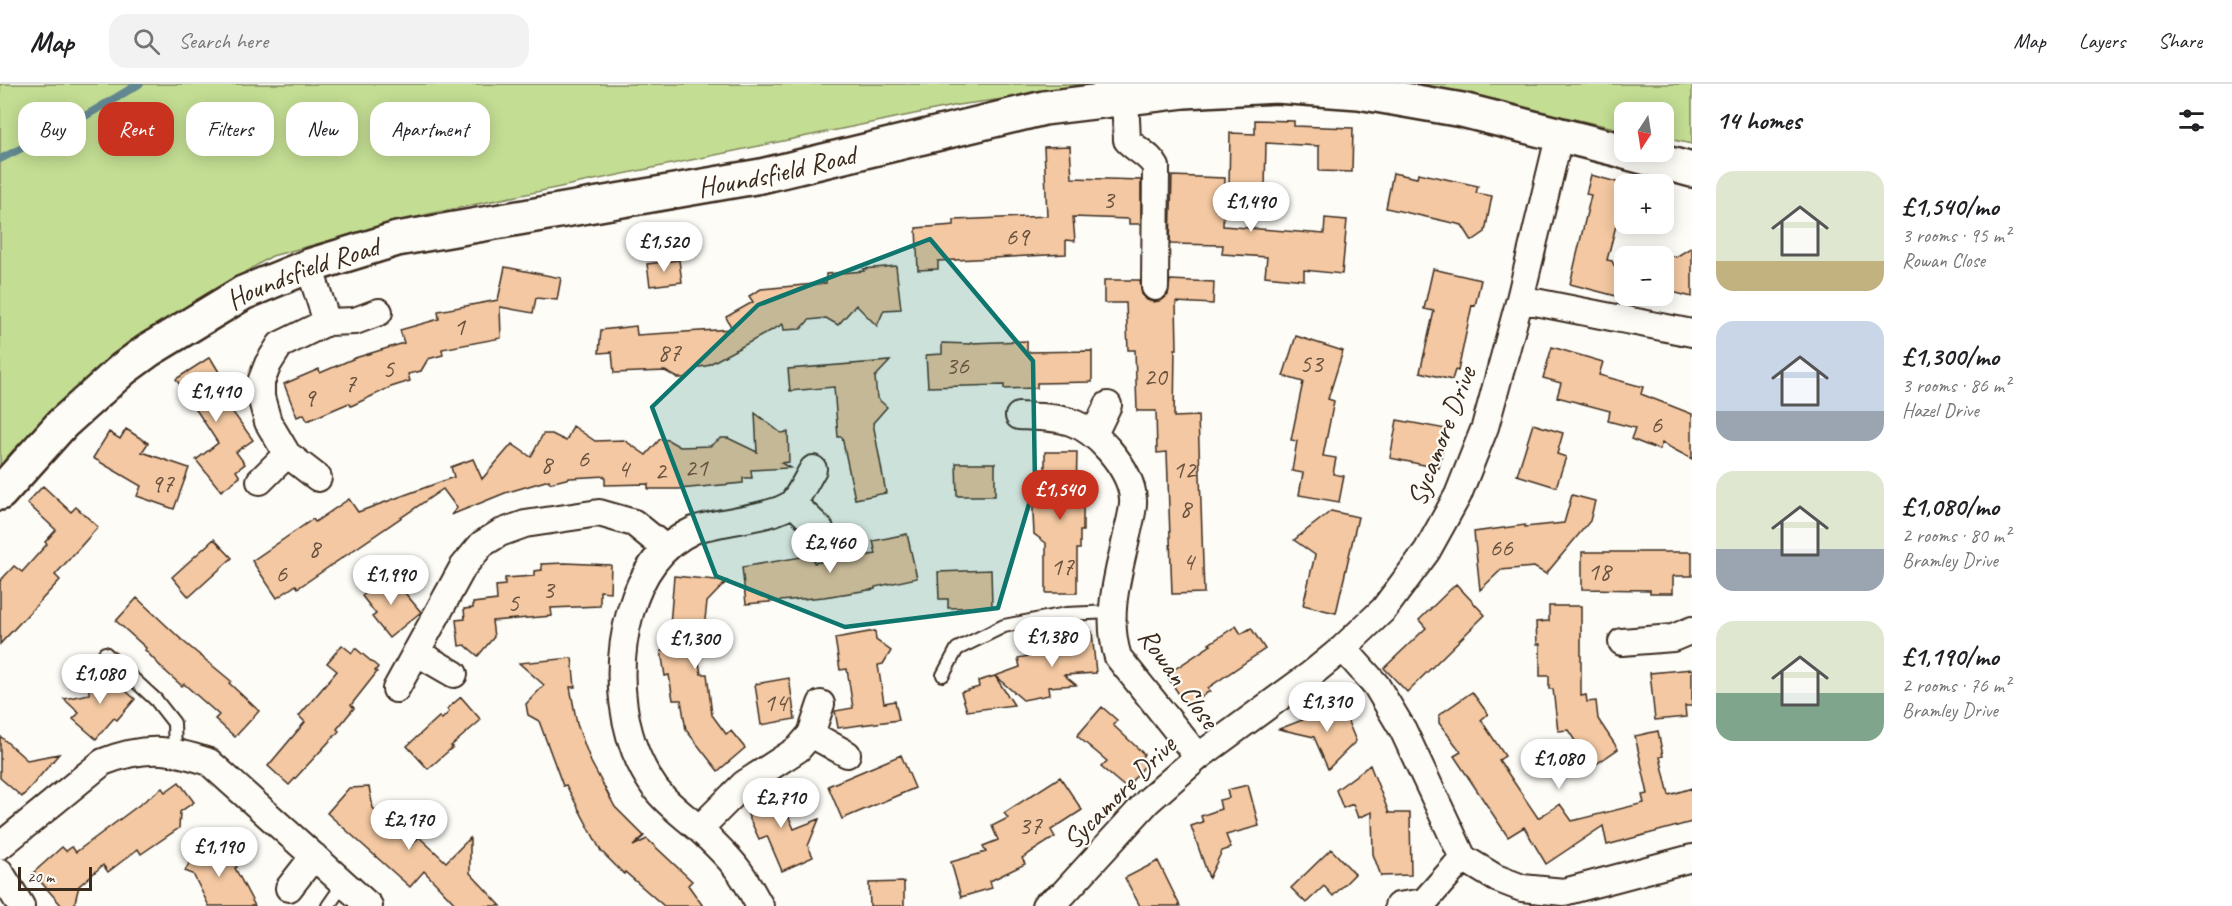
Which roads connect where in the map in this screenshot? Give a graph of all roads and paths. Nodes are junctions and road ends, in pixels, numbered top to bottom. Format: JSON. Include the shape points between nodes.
{"nodes":[{"id":1,"x":1125,"y":98,"type":"junction"},
{"id":2,"x":1560,"y":134,"type":"junction"},
{"id":3,"x":1614,"y":148,"type":"edge"},
{"id":4,"x":1664,"y":162,"type":"edge"},
{"id":5,"x":1692,"y":170,"type":"edge"},
{"id":6,"x":309,"y":266,"type":"junction"},
{"id":7,"x":1155,"y":287,"type":"dead end"},
{"id":8,"x":1520,"y":298,"type":"junction"},
{"id":9,"x":379,"y":312,"type":"dead end"},
{"id":10,"x":327,"y":322,"type":"junction"},
{"id":11,"x":1692,"y":333,"type":"edge"},
{"id":12,"x":1108,"y":405,"type":"dead end"},
{"id":13,"x":1019,"y":416,"type":"dead end"},
{"id":14,"x":1094,"y":434,"type":"junction"},
{"id":15,"x":287,"y":454,"type":"junction"},
{"id":16,"x":813,"y":470,"type":"dead end"},
{"id":17,"x":318,"y":478,"type":"dead end"},
{"id":18,"x":260,"y":482,"type":"dead end"},
{"id":19,"x":0,"y":493,"type":"edge"},
{"id":20,"x":793,"y":503,"type":"junction"},
{"id":21,"x":820,"y":529,"type":"dead end"},
{"id":22,"x":665,"y":548,"type":"junction"},
{"id":23,"x":1112,"y":612,"type":"junction"},
{"id":24,"x":1692,"y":630,"type":"edge"},
{"id":25,"x":1622,"y":642,"type":"dead end"},
{"id":26,"x":1342,"y":648,"type":"junction"},
{"id":27,"x":416,"y":652,"type":"junction"},
{"id":28,"x":105,"y":653,"type":"dead end"},
{"id":29,"x":454,"y":674,"type":"dead end"},
{"id":30,"x":943,"y":675,"type":"dead end"},
{"id":31,"x":396,"y":689,"type":"dead end"},
{"id":32,"x":821,"y":704,"type":"dead end"},
{"id":33,"x":811,"y":734,"type":"junction"},
{"id":34,"x":175,"y":752,"type":"junction"},
{"id":35,"x":847,"y":754,"type":"dead end"},
{"id":36,"x":1198,"y":757,"type":"junction"},
{"id":37,"x":699,"y":829,"type":"junction"},
{"id":38,"x":0,"y":846,"type":"edge"},
{"id":39,"x":314,"y":856,"type":"junction"},
{"id":40,"x":1463,"y":858,"type":"junction"},
{"id":41,"x":1692,"y":858,"type":"edge"},
{"id":42,"x":0,"y":872,"type":"edge"},
{"id":43,"x":344,"y":883,"type":"junction"},
{"id":44,"x":289,"y":888,"type":"dead end"},
{"id":45,"x":1061,"y":902,"type":"edge"},
{"id":46,"x":1424,"y":904,"type":"edge"},
{"id":47,"x":21,"y":906,"type":"edge"},
{"id":48,"x":328,"y":906,"type":"edge"},
{"id":49,"x":369,"y":906,"type":"edge"},
{"id":50,"x":760,"y":906,"type":"edge"},
{"id":51,"x":1398,"y":906,"type":"edge"}],
"edges":[{"from":1,"to":2,"type":"street","name":"Houndsfield Road","via":[[1276,86],[1359,92],[1462,110]]},
{"from":1,"to":6,"type":"street","name":"Houndsfield Road","via":[[1044,108],[761,176],[397,239]]},
{"from":1,"to":7,"type":"street","via":[[1127,140],[1152,159],[1156,167]]},
{"from":2,"to":3,"type":"street","name":"Houndsfield Road"},
{"from":2,"to":8,"type":"street","name":"Sycamore Drive"},
{"from":4,"to":5,"type":"street","name":"Houndsfield Road"},
{"from":6,"to":10,"type":"street"},
{"from":6,"to":19,"type":"street","name":"Houndsfield Road","via":[[243,293],[123,369],[62,424]]},
{"from":8,"to":11,"type":"street"},
{"from":8,"to":26,"type":"street","name":"Sycamore Drive","via":[[1485,427],[1458,495],[1427,551],[1384,609]]},
{"from":9,"to":10,"type":"street","via":[[356,321]]},
{"from":10,"to":15,"type":"street","via":[[280,345],[261,382],[268,422]]},
{"from":12,"to":14,"type":"street"},
{"from":13,"to":14,"type":"street","name":"Rowan Close","via":[[1066,420]]},
{"from":14,"to":23,"type":"street","name":"Rowan Close","via":[[1122,465],[1133,500]]},
{"from":15,"to":17,"type":"street"},
{"from":15,"to":18,"type":"street"},
{"from":16,"to":20,"type":"street"},
{"from":20,"to":21,"type":"street"},
{"from":20,"to":22,"type":"street","via":[[770,513],[695,530]]},
{"from":22,"to":27,"type":"street","via":[[634,523],[599,513],[525,524],[500,533],[482,544],[463,567]]},
{"from":22,"to":37,"type":"street","via":[[640,582],[634,600],[627,626],[622,693],[634,752],[655,788]]},
{"from":23,"to":30,"type":"lane","via":[[1066,614],[1004,626],[957,649]]},
{"from":23,"to":36,"type":"street","name":"Rowan Close","via":[[1112,638],[1118,657]]},
{"from":24,"to":25,"type":"street","via":[[1673,638]]},
{"from":26,"to":36,"type":"street","name":"Sycamore Drive"},
{"from":26,"to":40,"type":"street","via":[[1376,685],[1402,730]]},
{"from":27,"to":29,"type":"street"},
{"from":27,"to":31,"type":"street"},
{"from":28,"to":34,"type":"lane","via":[[156,700],[174,723]]},
{"from":32,"to":33,"type":"street"},
{"from":33,"to":35,"type":"street"},
{"from":33,"to":37,"type":"street","via":[[798,749],[744,784]]},
{"from":34,"to":38,"type":"street","via":[[147,750],[103,762]]},
{"from":34,"to":39,"type":"street","via":[[209,762]]},
{"from":36,"to":45,"type":"street","name":"Sycamore Drive","via":[[1148,801]]},
{"from":37,"to":50,"type":"street","via":[[737,868]]},
{"from":39,"to":43,"type":"street"},
{"from":39,"to":44,"type":"street"},
{"from":40,"to":41,"type":"street","via":[[1522,888],[1564,892]]},
{"from":40,"to":46,"type":"street"},
{"from":42,"to":47,"type":"street"},
{"from":43,"to":48,"type":"lane"},
{"from":43,"to":49,"type":"street"},
{"from":46,"to":51,"type":"street"}]}
